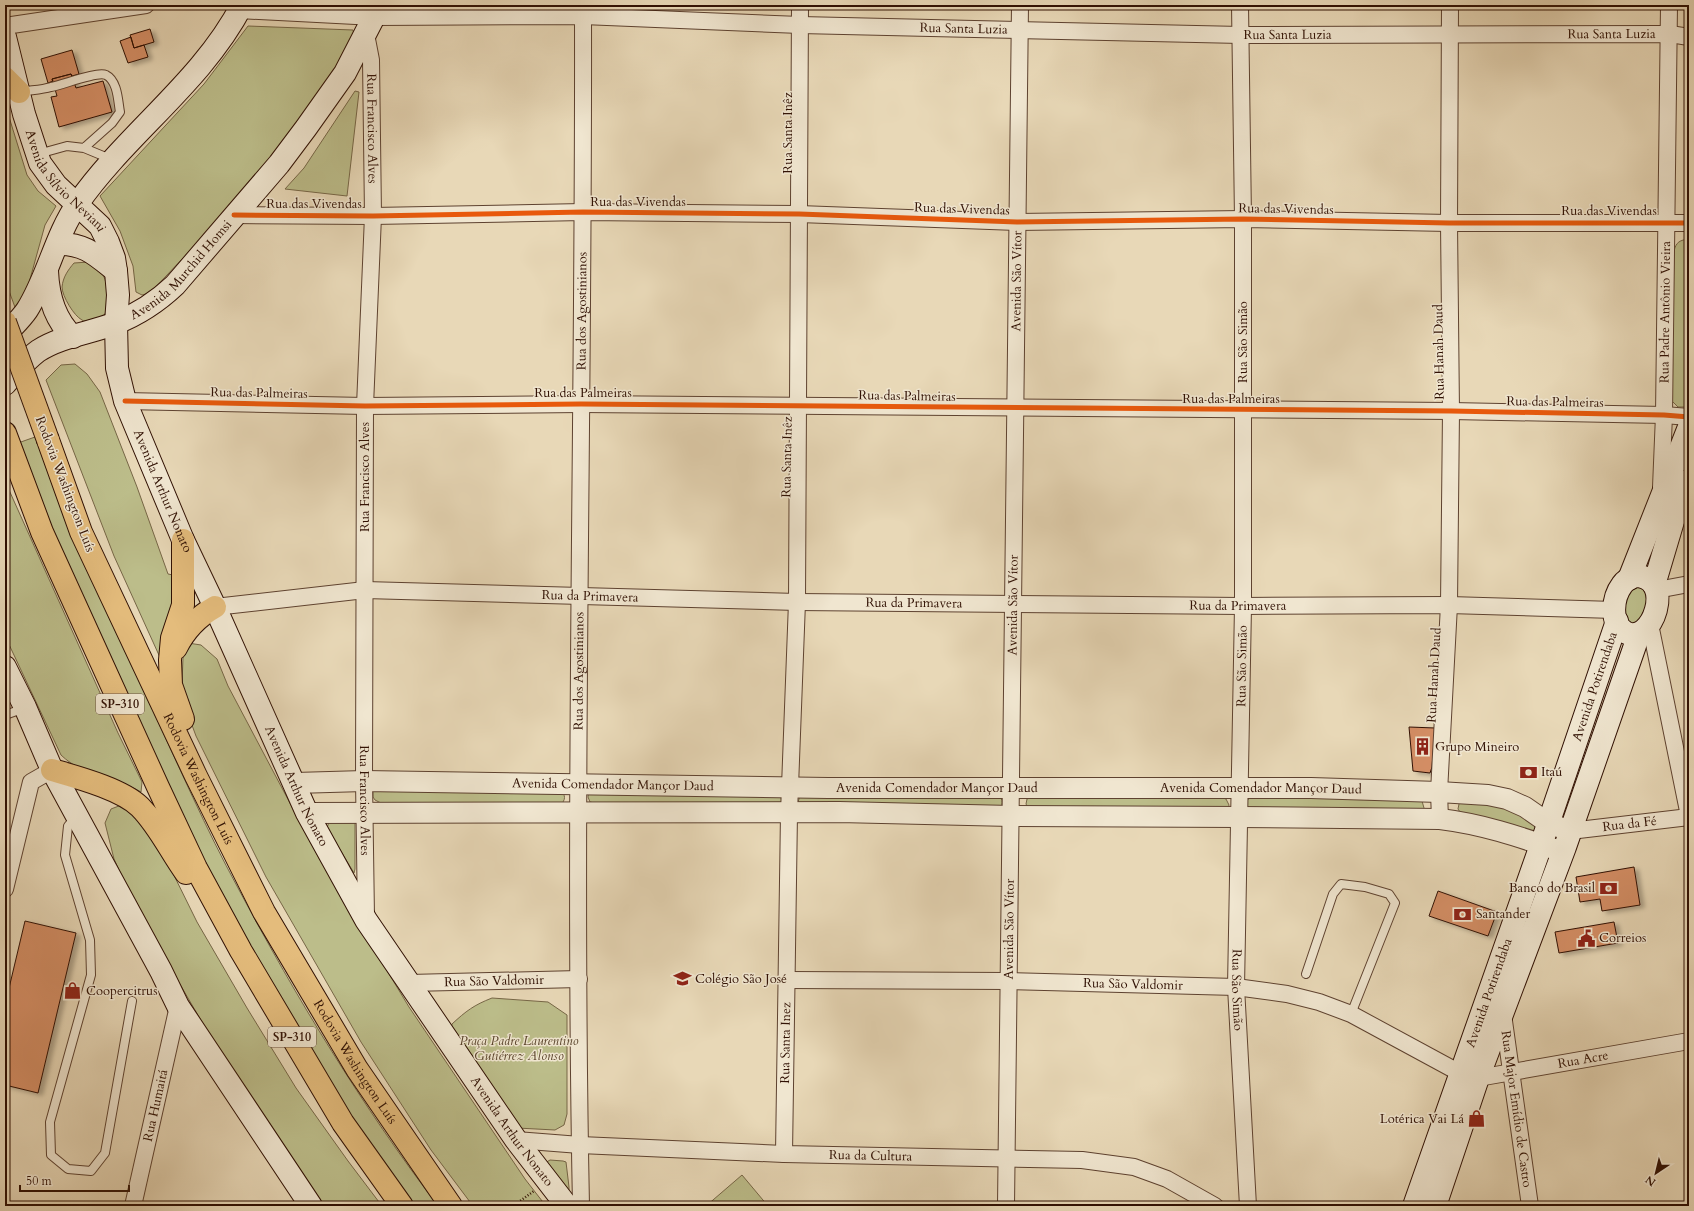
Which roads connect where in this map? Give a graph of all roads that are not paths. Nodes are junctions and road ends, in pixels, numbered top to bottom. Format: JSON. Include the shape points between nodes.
{"nodes":[{"id":1,"x":146,"y":5,"type":"edge"},
{"id":2,"x":800,"y":5,"type":"edge"},
{"id":3,"x":1020,"y":5,"type":"edge"},
{"id":4,"x":1240,"y":5,"type":"edge"},
{"id":5,"x":1450,"y":5,"type":"edge"},
{"id":6,"x":1669,"y":5,"type":"edge"},
{"id":7,"x":240,"y":7,"type":"edge"},
{"id":8,"x":583,"y":16,"type":"junction"},
{"id":9,"x":373,"y":19,"type":"edge"},
{"id":10,"x":800,"y":25,"type":"junction"},
{"id":11,"x":5,"y":26,"type":"edge"},
{"id":12,"x":1020,"y":29,"type":"junction"},
{"id":13,"x":1670,"y":34,"type":"junction"},
{"id":14,"x":1241,"y":35,"type":"junction"},
{"id":15,"x":1449,"y":36,"type":"junction"},
{"id":16,"x":5,"y":37,"type":"edge"},
{"id":17,"x":1689,"y":37,"type":"edge"},
{"id":18,"x":12,"y":85,"type":"edge"},
{"id":19,"x":84,"y":148,"type":"junction"},
{"id":20,"x":37,"y":154,"type":"junction"},
{"id":21,"x":113,"y":160,"type":"junction"},
{"id":22,"x":77,"y":204,"type":"junction"},
{"id":23,"x":584,"y":212,"type":"junction"},
{"id":24,"x":799,"y":214,"type":"junction"},
{"id":25,"x":234,"y":215,"type":"junction"},
{"id":26,"x":373,"y":216,"type":"junction"},
{"id":27,"x":1243,"y":219,"type":"junction"},
{"id":28,"x":1017,"y":222,"type":"junction"},
{"id":29,"x":1666,"y":222,"type":"junction"},
{"id":30,"x":1689,"y":222,"type":"edge"},
{"id":31,"x":1449,"y":223,"type":"junction"},
{"id":32,"x":58,"y":244,"type":"junction"},
{"id":33,"x":47,"y":271,"type":"junction"},
{"id":34,"x":116,"y":271,"type":"junction"},
{"id":35,"x":5,"y":322,"type":"edge"},
{"id":36,"x":116,"y":323,"type":"junction"},
{"id":37,"x":5,"y":336,"type":"edge"},
{"id":38,"x":73,"y":337,"type":"junction"},
{"id":39,"x":5,"y":384,"type":"edge"},
{"id":40,"x":125,"y":401,"type":"junction"},
{"id":41,"x":581,"y":404,"type":"junction"},
{"id":42,"x":365,"y":406,"type":"junction"},
{"id":43,"x":799,"y":406,"type":"junction"},
{"id":44,"x":1014,"y":409,"type":"junction"},
{"id":45,"x":1243,"y":410,"type":"junction"},
{"id":46,"x":1451,"y":412,"type":"junction"},
{"id":47,"x":1664,"y":415,"type":"junction"},
{"id":48,"x":1689,"y":417,"type":"edge"},
{"id":49,"x":1689,"y":427,"type":"edge"},
{"id":50,"x":8,"y":442,"type":"edge"},
{"id":51,"x":1689,"y":480,"type":"edge"},
{"id":52,"x":1661,"y":499,"type":"junction"},
{"id":53,"x":183,"y":540,"type":"junction"},
{"id":54,"x":1629,"y":579,"type":"junction"},
{"id":55,"x":1689,"y":584,"type":"edge"},
{"id":56,"x":1655,"y":587,"type":"junction"},
{"id":57,"x":365,"y":590,"type":"junction"},
{"id":58,"x":580,"y":596,"type":"junction"},
{"id":59,"x":797,"y":602,"type":"junction"},
{"id":60,"x":1013,"y":603,"type":"junction"},
{"id":61,"x":1449,"y":605,"type":"junction"},
{"id":62,"x":1243,"y":606,"type":"junction"},
{"id":63,"x":215,"y":607,"type":"junction"},
{"id":64,"x":1615,"y":615,"type":"junction"},
{"id":65,"x":1644,"y":629,"type":"junction"},
{"id":66,"x":170,"y":660,"type":"junction"},
{"id":67,"x":5,"y":667,"type":"edge"},
{"id":68,"x":16,"y":698,"type":"edge"},
{"id":69,"x":5,"y":715,"type":"edge"},
{"id":70,"x":52,"y":770,"type":"junction"},
{"id":71,"x":196,"y":776,"type":"junction"},
{"id":72,"x":364,"y":781,"type":"junction"},
{"id":73,"x":295,"y":783,"type":"junction"},
{"id":74,"x":579,"y":785,"type":"junction"},
{"id":75,"x":791,"y":788,"type":"junction"},
{"id":76,"x":1011,"y":788,"type":"junction"},
{"id":77,"x":1240,"y":788,"type":"junction"},
{"id":78,"x":1439,"y":792,"type":"junction"},
{"id":79,"x":365,"y":812,"type":"junction"},
{"id":80,"x":307,"y":813,"type":"junction"},
{"id":81,"x":579,"y":813,"type":"junction"},
{"id":82,"x":789,"y":813,"type":"junction"},
{"id":83,"x":76,"y":815,"type":"junction"},
{"id":84,"x":1011,"y":816,"type":"junction"},
{"id":85,"x":1689,"y":816,"type":"edge"},
{"id":86,"x":1239,"y":817,"type":"junction"},
{"id":87,"x":1440,"y":819,"type":"junction"},
{"id":88,"x":1548,"y":824,"type":"junction"},
{"id":89,"x":1570,"y":831,"type":"junction"},
{"id":90,"x":1541,"y":845,"type":"junction"},
{"id":91,"x":1563,"y":853,"type":"junction"},
{"id":92,"x":5,"y":889,"type":"edge"},
{"id":93,"x":366,"y":920,"type":"junction"},
{"id":94,"x":241,"y":951,"type":"junction"},
{"id":95,"x":1306,"y":974,"type":"dead end"},
{"id":96,"x":579,"y":980,"type":"junction"},
{"id":97,"x":787,"y":980,"type":"junction"},
{"id":98,"x":1009,"y":981,"type":"junction"},
{"id":99,"x":409,"y":983,"type":"junction"},
{"id":100,"x":1236,"y":987,"type":"junction"},
{"id":101,"x":132,"y":1000,"type":"dead end"},
{"id":102,"x":178,"y":1006,"type":"junction"},
{"id":103,"x":1502,"y":1012,"type":"junction"},
{"id":104,"x":1351,"y":1014,"type":"junction"},
{"id":105,"x":1689,"y":1041,"type":"edge"},
{"id":106,"x":1512,"y":1073,"type":"junction"},
{"id":107,"x":1469,"y":1075,"type":"junction"},
{"id":108,"x":516,"y":1140,"type":"junction"},
{"id":109,"x":580,"y":1146,"type":"junction"},
{"id":110,"x":784,"y":1154,"type":"junction"},
{"id":111,"x":1007,"y":1159,"type":"junction"},
{"id":112,"x":133,"y":1206,"type":"edge"},
{"id":113,"x":311,"y":1206,"type":"edge"},
{"id":114,"x":402,"y":1206,"type":"edge"},
{"id":115,"x":451,"y":1206,"type":"edge"},
{"id":116,"x":567,"y":1206,"type":"edge"},
{"id":117,"x":581,"y":1206,"type":"edge"},
{"id":118,"x":1006,"y":1206,"type":"edge"},
{"id":119,"x":1215,"y":1206,"type":"edge"},
{"id":120,"x":1248,"y":1206,"type":"edge"},
{"id":121,"x":1414,"y":1206,"type":"edge"},
{"id":122,"x":1435,"y":1206,"type":"edge"},
{"id":123,"x":1530,"y":1206,"type":"edge"}],
"edges":[{"from":1,"to":11,"type":"street"},
{"from":2,"to":10,"type":"street","name":"Rua Santa Inêz"},
{"from":3,"to":12,"type":"street","name":"Avenida São Vítor"},
{"from":4,"to":14,"type":"street","name":"Rua São Simão"},
{"from":5,"to":15,"type":"street","name":"Rua Hanah Daud"},
{"from":6,"to":13,"type":"street","name":"Rua Padre Antônio Vieira"},
{"from":7,"to":9,"type":"street","name":"Rua Santa Luzia"},
{"from":7,"to":21,"type":"main road","via":[[217,44],[177,93]]},
{"from":8,"to":9,"type":"street","name":"Rua Santa Luzia"},
{"from":8,"to":10,"type":"street","name":"Rua Santa Luzia"},
{"from":8,"to":23,"type":"street","name":"Rua dos Agostinianos"},
{"from":9,"to":25,"type":"main road","name":"Avenida Murchid Homsi","via":[[345,73],[306,128],[279,164]]},
{"from":9,"to":26,"type":"street","name":"Rua Francisco Alves"},
{"from":10,"to":12,"type":"street","name":"Rua Santa Luzia"},
{"from":10,"to":24,"type":"street","name":"Rua Santa Inêz"},
{"from":12,"to":14,"type":"street","name":"Rua Santa Luzia"},
{"from":12,"to":28,"type":"street","name":"Avenida São Vítor"},
{"from":13,"to":15,"type":"street","name":"Rua Santa Luzia"},
{"from":13,"to":17,"type":"street","name":"Rua Santa Luzia"},
{"from":13,"to":29,"type":"street","name":"Rua Padre Antônio Vieira"},
{"from":14,"to":15,"type":"street","name":"Rua Santa Luzia"},
{"from":14,"to":27,"type":"street","name":"Rua São Simão"},
{"from":15,"to":31,"type":"street","name":"Rua Hanah Daud"},
{"from":16,"to":18,"type":"main road","name":"Avenida Sílvio Neviani"},
{"from":18,"to":19,"type":"lane","via":[[50,88],[98,74],[106,75],[112,81],[117,94],[120,112],[112,123]]},
{"from":18,"to":20,"type":"main road","name":"Avenida Sílvio Neviani"},
{"from":19,"to":20,"type":"lane","via":[[67,146]]},
{"from":19,"to":21,"type":"lane"},
{"from":20,"to":22,"type":"main road","name":"Avenida Sílvio Neviani","via":[[52,180]]},
{"from":21,"to":22,"type":"main road"},
{"from":22,"to":32,"type":"main road"},
{"from":22,"to":34,"type":"main road","name":"Avenida Sílvio Neviani","via":[[100,226],[114,258]]},
{"from":23,"to":24,"type":"street","name":"Rua das Vivendas"},
{"from":23,"to":26,"type":"street","name":"Rua das Vivendas"},
{"from":23,"to":41,"type":"street","name":"Rua dos Agostinianos"},
{"from":24,"to":28,"type":"street","name":"Rua das Vivendas"},
{"from":24,"to":43,"type":"street","name":"Rua Santa Inêz"},
{"from":25,"to":26,"type":"street","name":"Rua das Vivendas"},
{"from":25,"to":36,"type":"main road","name":"Avenida Murchid Homsi","via":[[175,285],[159,300],[145,310]]},
{"from":26,"to":42,"type":"street","name":"Rua Francisco Alves"},
{"from":27,"to":28,"type":"street","name":"Rua das Vivendas"},
{"from":27,"to":31,"type":"street","name":"Rua das Vivendas"},
{"from":27,"to":45,"type":"street","name":"Rua São Simão"},
{"from":28,"to":44,"type":"street","name":"Avenida São Vítor"},
{"from":29,"to":30,"type":"street","name":"Rua das Vivendas"},
{"from":29,"to":31,"type":"street","name":"Rua das Vivendas"},
{"from":29,"to":47,"type":"street","name":"Rua Padre Antônio Vieira"},
{"from":31,"to":46,"type":"street","name":"Rua Hanah Daud"},
{"from":32,"to":33,"type":"main road"},
{"from":32,"to":34,"type":"main road","via":[[83,247]]},
{"from":33,"to":37,"type":"main road","via":[[27,311]]},
{"from":33,"to":38,"type":"main road","via":[[53,310]]},
{"from":34,"to":36,"type":"main road","name":"Avenida Sílvio Neviani"},
{"from":35,"to":71,"type":"highway","name":"Rodovia Washington Luís","number":"SP-310","bridge":true,"via":[[82,532]]},
{"from":36,"to":38,"type":"main road","name":"Avenida Murchid Homsi"},
{"from":36,"to":40,"type":"main road","name":"Avenida Arthur Nonato","via":[[117,368]]},
{"from":38,"to":39,"type":"main road","name":"Avenida Murchid Homsi","via":[[37,352]]},
{"from":40,"to":42,"type":"street","name":"Rua das Palmeiras"},
{"from":40,"to":53,"type":"main road","name":"Avenida Arthur Nonato"},
{"from":41,"to":42,"type":"street","name":"Rua das Palmeiras"},
{"from":41,"to":43,"type":"street","name":"Rua das Palmeiras"},
{"from":41,"to":58,"type":"street","name":"Rua dos Agostinianos"},
{"from":42,"to":57,"type":"street","name":"Rua Francisco Alves"},
{"from":43,"to":44,"type":"street","name":"Rua das Palmeiras"},
{"from":43,"to":59,"type":"street","name":"Rua Santa Inêz"},
{"from":44,"to":45,"type":"street","name":"Rua das Palmeiras"},
{"from":44,"to":60,"type":"street","name":"Avenida São Vítor"},
{"from":45,"to":46,"type":"street","name":"Rua das Palmeiras"},
{"from":45,"to":62,"type":"street","name":"Rua São Simão"},
{"from":46,"to":47,"type":"street","name":"Rua das Palmeiras"},
{"from":46,"to":61,"type":"street","name":"Rua Hanah Daud"},
{"from":47,"to":48,"type":"street","name":"Rua das Palmeiras"},
{"from":47,"to":52,"type":"street","name":"Rua Padre Antônio Vieira"},
{"from":49,"to":52,"type":"main road"},
{"from":50,"to":94,"type":"highway","number":"SP-310","via":[[42,532],[158,787],[196,868]]},
{"from":51,"to":56,"type":"main road","via":[[1673,521]]},
{"from":52,"to":54,"type":"main road"},
{"from":53,"to":63,"type":"main road","name":"Avenida Arthur Nonato"},
{"from":53,"to":66,"type":"highway","via":[[183,605],[172,638]]},
{"from":54,"to":56,"type":"main road","via":[[1642,576]]},
{"from":54,"to":64,"type":"main road","via":[[1622,584]]},
{"from":55,"to":56,"type":"street"},
{"from":56,"to":65,"type":"main road","via":[[1656,609]]},
{"from":57,"to":58,"type":"street","name":"Rua da Primavera"},
{"from":57,"to":63,"type":"street","name":"Rua da Primavera"},
{"from":57,"to":72,"type":"street","name":"Rua Francisco Alves"},
{"from":58,"to":59,"type":"street","name":"Rua da Primavera"},
{"from":58,"to":74,"type":"street","name":"Rua dos Agostinianos"},
{"from":59,"to":60,"type":"street","name":"Rua da Primavera"},
{"from":59,"to":75,"type":"street","name":"Rua Santa Inêz"},
{"from":60,"to":62,"type":"street","name":"Rua da Primavera"},
{"from":60,"to":76,"type":"street","name":"Avenida São Vítor"},
{"from":61,"to":62,"type":"street","name":"Rua da Primavera"},
{"from":61,"to":64,"type":"street","name":"Rua da Primavera"},
{"from":61,"to":78,"type":"street","name":"Rua Hanah Daud"},
{"from":62,"to":77,"type":"street","name":"Rua São Simão"},
{"from":63,"to":66,"type":"highway","via":[[202,614],[186,632]]},
{"from":63,"to":73,"type":"main road","name":"Avenida Arthur Nonato"},
{"from":64,"to":65,"type":"main road","via":[[1625,632],[1632,634]]},
{"from":64,"to":88,"type":"main road","name":"Avenida Potirendaba"},
{"from":65,"to":85,"type":"street"},
{"from":65,"to":89,"type":"main road","name":"Avenida Potirendaba"},
{"from":66,"to":71,"type":"highway","via":[[171,684],[196,751]]},
{"from":67,"to":68,"type":"main road"},
{"from":68,"to":69,"type":"lane"},
{"from":68,"to":70,"type":"main road"},
{"from":70,"to":83,"type":"main road"},
{"from":70,"to":92,"type":"street","via":[[31,782]]},
{"from":70,"to":94,"type":"highway","via":[[123,795],[138,805],[153,821]]},
{"from":71,"to":115,"type":"highway","name":"Rodovia Washington Luís","number":"SP-310","via":[[264,912],[306,986],[357,1069]]},
{"from":72,"to":73,"type":"street","name":"Avenida Comendador Mançor Daud"},
{"from":72,"to":74,"type":"street","name":"Avenida Comendador Mançor Daud"},
{"from":72,"to":79,"type":"street","name":"Rua Francisco Alves"},
{"from":73,"to":80,"type":"main road","name":"Avenida Arthur Nonato"},
{"from":74,"to":75,"type":"street","name":"Avenida Comendador Mançor Daud"},
{"from":74,"to":81,"type":"street","name":"Rua dos Agostinianos"},
{"from":75,"to":76,"type":"street","name":"Avenida Comendador Mançor Daud"},
{"from":75,"to":82,"type":"street","name":"Rua Santa Inêz"},
{"from":76,"to":77,"type":"street","name":"Avenida Comendador Mançor Daud"},
{"from":76,"to":84,"type":"street","name":"Avenida São Vítor"},
{"from":77,"to":78,"type":"street","name":"Avenida Comendador Mançor Daud"},
{"from":77,"to":86,"type":"street","name":"Rua São Simão"},
{"from":78,"to":87,"type":"street","name":"Rua Hanah Daud"},
{"from":78,"to":88,"type":"street","name":"Avenida Comendador Mançor Daud","via":[[1488,795],[1507,799],[1525,807]]},
{"from":79,"to":80,"type":"street","name":"Avenida Comendador Mançor Daud"},
{"from":79,"to":81,"type":"street","name":"Avenida Comendador Mançor Daud"},
{"from":79,"to":93,"type":"street","name":"Rua Francisco Alves"},
{"from":80,"to":93,"type":"main road","name":"Avenida Arthur Nonato"},
{"from":81,"to":82,"type":"street","name":"Avenida Comendador Mançor Daud"},
{"from":81,"to":96,"type":"street","name":"Rua dos Agostinianos"},
{"from":82,"to":84,"type":"street","name":"Avenida Comendador Mançor Daud"},
{"from":82,"to":97,"type":"street","name":"Rua Santa Inez"},
{"from":83,"to":101,"type":"lane","via":[[68,826],[65,855],[90,940],[91,976],[50,1122],[51,1156],[68,1168],[91,1171],[105,1153]]},
{"from":83,"to":102,"type":"main road"},
{"from":84,"to":86,"type":"street","name":"Avenida Comendador Mançor Daud"},
{"from":84,"to":98,"type":"street","name":"Avenida São Vítor"},
{"from":85,"to":89,"type":"street","name":"Rua da Fé"},
{"from":86,"to":87,"type":"street","name":"Avenida Comendador Mançor Daud"},
{"from":86,"to":100,"type":"street","name":"Rua São Simão"},
{"from":87,"to":90,"type":"street","name":"Avenida Comendador Mançor Daud","via":[[1469,822]]},
{"from":88,"to":89,"type":"street","name":"Avenida Comendador Mançor Daud"},
{"from":88,"to":90,"type":"main road","name":"Avenida Potirendaba"},
{"from":89,"to":91,"type":"main road","name":"Avenida Potirendaba"},
{"from":90,"to":91,"type":"street","name":"Avenida Comendador Mançor Daud"},
{"from":90,"to":107,"type":"main road","name":"Avenida Potirendaba"},
{"from":91,"to":103,"type":"main road","name":"Avenida Potirendaba"},
{"from":93,"to":99,"type":"main road","name":"Avenida Arthur Nonato"},
{"from":94,"to":114,"type":"highway","number":"SP-310","via":[[343,1123]]},
{"from":95,"to":104,"type":"lane","via":[[1333,894],[1341,884],[1389,894],[1395,903]]},
{"from":96,"to":99,"type":"street","name":"Rua São Valdomir"},
{"from":96,"to":109,"type":"street","name":"Rua dos Agostinianos"},
{"from":97,"to":98,"type":"street","name":"Rua São Valdomir"},
{"from":97,"to":110,"type":"street","name":"Rua Santa Inez"},
{"from":98,"to":100,"type":"street","name":"Rua São Valdomir"},
{"from":98,"to":111,"type":"street","name":"Avenida São Vítor"},
{"from":99,"to":108,"type":"main road","name":"Avenida Arthur Nonato"},
{"from":100,"to":104,"type":"street","name":"Rua São Valdomir","via":[[1288,994]]},
{"from":100,"to":120,"type":"street","name":"Rua São Simão"},
{"from":102,"to":112,"type":"street","name":"Rua Humaitá"},
{"from":102,"to":113,"type":"main road"},
{"from":103,"to":106,"type":"street","name":"Rua Major Emídio de Castro"},
{"from":103,"to":107,"type":"main road","name":"Avenida Potirendaba"},
{"from":104,"to":107,"type":"street","name":"Rua São Valdomir"},
{"from":105,"to":106,"type":"street","name":"Rua Acre"},
{"from":106,"to":107,"type":"street","name":"Rua Acre"},
{"from":106,"to":123,"type":"street","name":"Rua Major Emídio de Castro"},
{"from":107,"to":121,"type":"main road","name":"Avenida Potirendaba"},
{"from":107,"to":122,"type":"main road","name":"Avenida Potirendaba"},
{"from":108,"to":109,"type":"street","name":"Rua da Cultura"},
{"from":108,"to":116,"type":"main road","name":"Avenida Arthur Nonato"},
{"from":109,"to":110,"type":"street","name":"Rua da Cultura"},
{"from":109,"to":117,"type":"street","name":"Rua dos Agostinianos"},
{"from":110,"to":111,"type":"street","name":"Rua da Cultura"},
{"from":111,"to":118,"type":"street","name":"Avenida São Vítor"},
{"from":111,"to":119,"type":"street","name":"Rua da Cultura","via":[[1082,1160],[1134,1167],[1167,1179]]}]}
